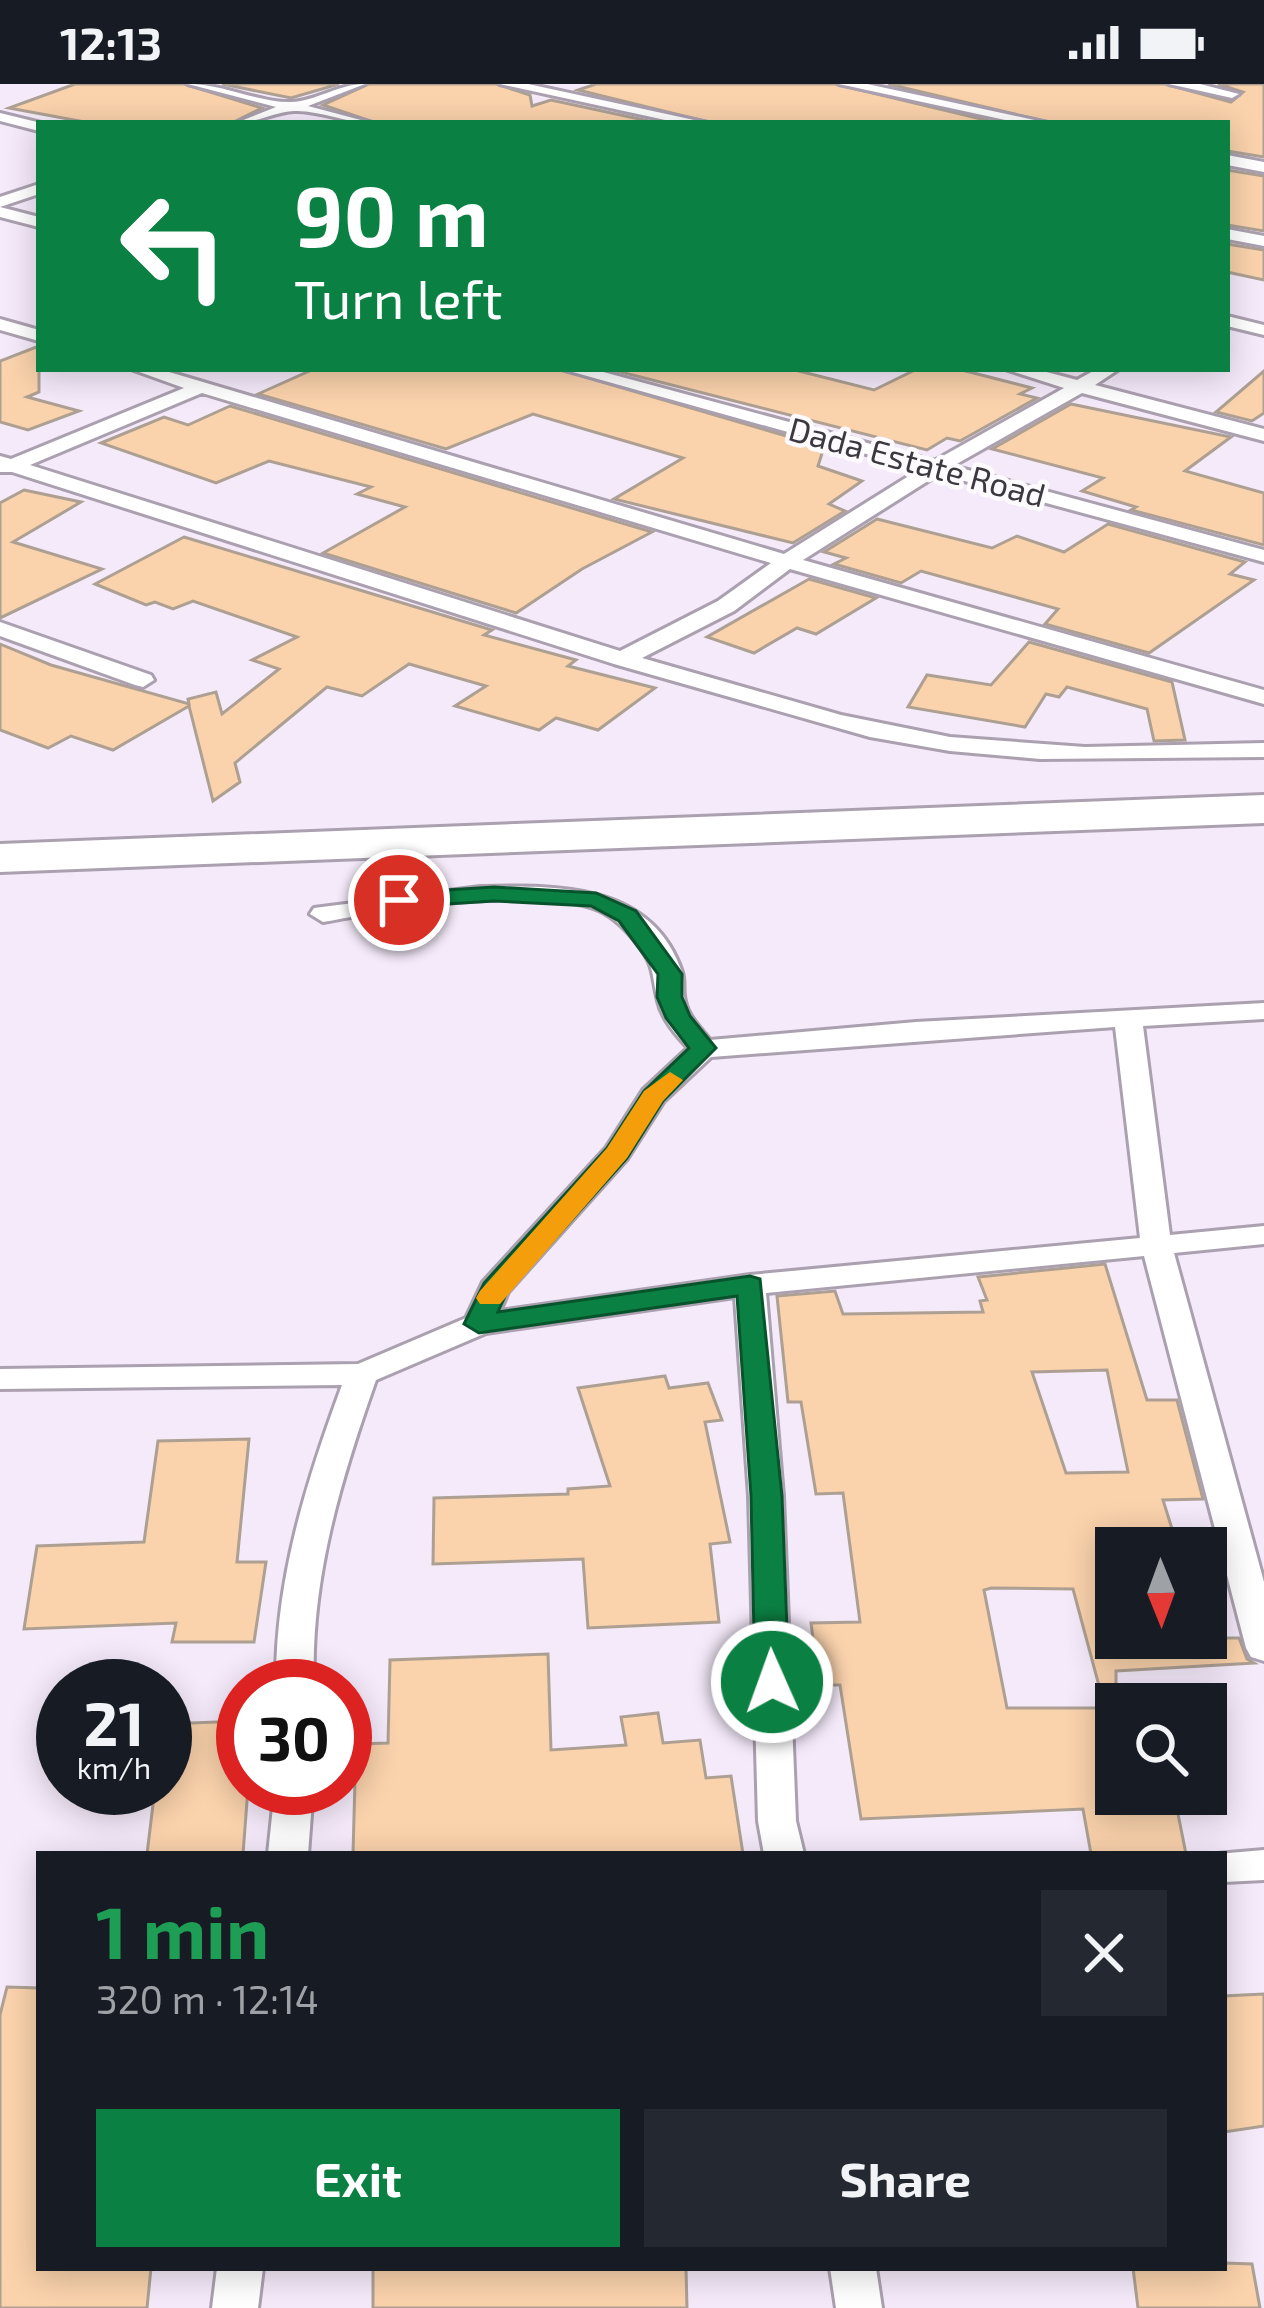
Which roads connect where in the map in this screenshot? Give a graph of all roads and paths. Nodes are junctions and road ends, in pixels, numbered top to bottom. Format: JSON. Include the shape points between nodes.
{"nodes":[{"id":1,"x":195,"y":84,"type":"edge"},
{"id":2,"x":358,"y":84,"type":"edge"},
{"id":3,"x":507,"y":84,"type":"edge"},
{"id":4,"x":846,"y":84,"type":"edge"},
{"id":5,"x":1176,"y":84,"type":"edge"},
{"id":6,"x":1232,"y":94,"type":"dead end"},
{"id":7,"x":296,"y":107,"type":"junction"},
{"id":8,"x":0,"y":117,"type":"edge"},
{"id":9,"x":253,"y":120,"type":"edge"},
{"id":10,"x":352,"y":120,"type":"edge"},
{"id":11,"x":686,"y":120,"type":"edge"},
{"id":12,"x":1026,"y":120,"type":"edge"},
{"id":13,"x":36,"y":126,"type":"edge"},
{"id":14,"x":1230,"y":161,"type":"edge"},
{"id":15,"x":1264,"y":167,"type":"edge"},
{"id":16,"x":36,"y":190,"type":"edge"},
{"id":17,"x":0,"y":202,"type":"edge"},
{"id":18,"x":0,"y":212,"type":"edge"},
{"id":19,"x":36,"y":221,"type":"edge"},
{"id":20,"x":1230,"y":235,"type":"edge"},
{"id":21,"x":1264,"y":241,"type":"edge"},
{"id":22,"x":1230,"y":322,"type":"edge"},
{"id":23,"x":0,"y":324,"type":"edge"},
{"id":24,"x":1264,"y":330,"type":"edge"},
{"id":25,"x":36,"y":335,"type":"edge"},
{"id":26,"x":149,"y":372,"type":"edge"},
{"id":27,"x":582,"y":372,"type":"edge"},
{"id":28,"x":1023,"y":372,"type":"edge"},
{"id":29,"x":1104,"y":372,"type":"edge"},
{"id":30,"x":199,"y":388,"type":"junction"},
{"id":31,"x":1076,"y":389,"type":"junction"},
{"id":32,"x":1264,"y":435,"type":"edge"},
{"id":33,"x":4,"y":466,"type":"edge"},
{"id":34,"x":939,"y":466,"type":"junction"},
{"id":35,"x":1264,"y":556,"type":"edge"},
{"id":36,"x":790,"y":559,"type":"junction"},
{"id":37,"x":0,"y":628,"type":"edge"},
{"id":38,"x":622,"y":659,"type":"junction"},
{"id":39,"x":143,"y":680,"type":"dead end"},
{"id":40,"x":1264,"y":697,"type":"edge"},
{"id":41,"x":1264,"y":750,"type":"edge"},
{"id":42,"x":1264,"y":786,"type":"edge"},
{"id":43,"x":1264,"y":809,"type":"edge"},
{"id":44,"x":0,"y":829,"type":"edge"},
{"id":45,"x":0,"y":858,"type":"edge"},
{"id":46,"x":323,"y":914,"type":"dead end"},
{"id":47,"x":1264,"y":1011,"type":"edge"},
{"id":48,"x":1128,"y":1020,"type":"junction"},
{"id":49,"x":703,"y":1048,"type":"junction"},
{"id":50,"x":1264,"y":1235,"type":"edge"},
{"id":51,"x":1156,"y":1245,"type":"junction"},
{"id":52,"x":750,"y":1285,"type":"junction"},
{"id":53,"x":479,"y":1324,"type":"junction"},
{"id":54,"x":362,"y":1374,"type":"junction"},
{"id":55,"x":0,"y":1378,"type":"edge"},
{"id":56,"x":1264,"y":1648,"type":"edge"},
{"id":57,"x":295,"y":1659,"type":"edge"},
{"id":58,"x":292,"y":1815,"type":"edge"},
{"id":59,"x":288,"y":1851,"type":"edge"},
{"id":60,"x":783,"y":1851,"type":"edge"},
{"id":61,"x":1264,"y":1865,"type":"edge"},
{"id":62,"x":1227,"y":1867,"type":"edge"},
{"id":63,"x":240,"y":2271,"type":"edge"},
{"id":64,"x":853,"y":2271,"type":"edge"},
{"id":65,"x":236,"y":2308,"type":"edge"},
{"id":66,"x":859,"y":2308,"type":"edge"}],
"edges":[{"from":1,"to":7,"type":"street"},
{"from":2,"to":7,"type":"street"},
{"from":3,"to":11,"type":"street"},
{"from":4,"to":12,"type":"street"},
{"from":5,"to":6,"type":"street"},
{"from":7,"to":9,"type":"street"},
{"from":7,"to":10,"type":"street"},
{"from":8,"to":13,"type":"street"},
{"from":14,"to":15,"type":"street"},
{"from":16,"to":17,"type":"street"},
{"from":18,"to":19,"type":"street"},
{"from":20,"to":21,"type":"street"},
{"from":22,"to":24,"type":"street"},
{"from":23,"to":25,"type":"street"},
{"from":26,"to":30,"type":"street"},
{"from":27,"to":34,"type":"street","name":"Dada Estate Road"},
{"from":28,"to":31,"type":"street"},
{"from":29,"to":31,"type":"street"},
{"from":30,"to":33,"type":"street"},
{"from":30,"to":36,"type":"street"},
{"from":31,"to":32,"type":"street"},
{"from":31,"to":34,"type":"street"},
{"from":33,"to":38,"type":"street"},
{"from":34,"to":35,"type":"street","name":"Dada Estate Road"},
{"from":34,"to":36,"type":"street"},
{"from":36,"to":38,"type":"street","via":[[726,607]]},
{"from":36,"to":40,"type":"street"},
{"from":37,"to":39,"type":"street"},
{"from":38,"to":41,"type":"street","via":[[902,736],[993,750]]},
{"from":42,"to":44,"type":"highway"},
{"from":43,"to":45,"type":"highway"},
{"from":46,"to":49,"type":"street","via":[[494,894],[596,900],[627,916],[670,974],[678,1018]]},
{"from":47,"to":48,"type":"street"},
{"from":48,"to":49,"type":"street"},
{"from":48,"to":51,"type":"street"},
{"from":49,"to":53,"type":"street","via":[[653,1096],[617,1153],[494,1289]]},
{"from":50,"to":51,"type":"street"},
{"from":51,"to":52,"type":"street"},
{"from":51,"to":56,"type":"street"},
{"from":52,"to":53,"type":"street"},
{"from":52,"to":60,"type":"street"},
{"from":53,"to":54,"type":"street"},
{"from":54,"to":55,"type":"street"},
{"from":54,"to":57,"type":"street","via":[[320,1490]]},
{"from":58,"to":59,"type":"street"},
{"from":61,"to":62,"type":"street"},
{"from":63,"to":65,"type":"street"},
{"from":64,"to":66,"type":"street"}]}
